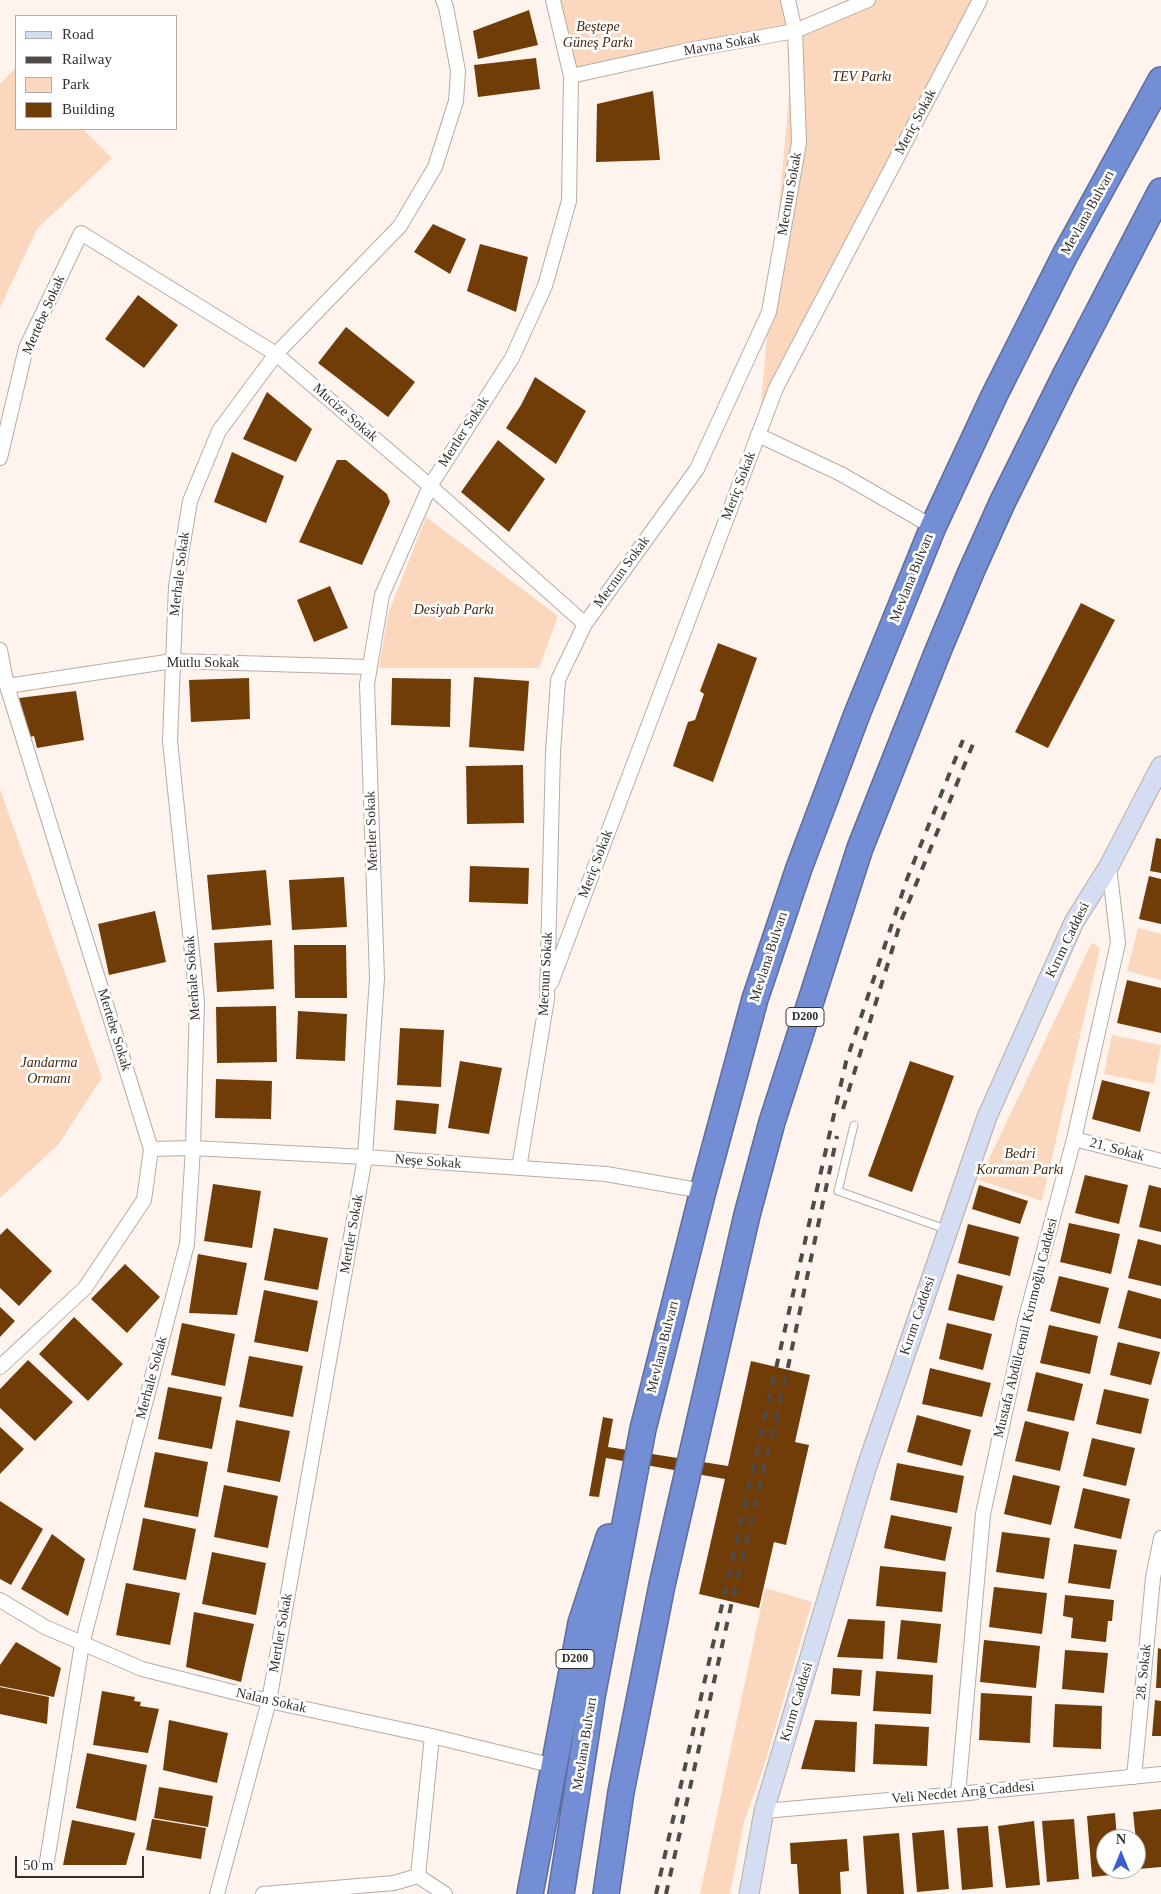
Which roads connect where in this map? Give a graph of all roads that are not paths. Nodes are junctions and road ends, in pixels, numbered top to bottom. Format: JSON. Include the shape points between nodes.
{"nodes":[{"id":1,"x":443,"y":0,"type":"edge"},
{"id":2,"x":554,"y":0,"type":"edge"},
{"id":3,"x":788,"y":0,"type":"edge"},
{"id":4,"x":868,"y":0,"type":"edge"},
{"id":5,"x":980,"y":0,"type":"edge"},
{"id":6,"x":795,"y":31,"type":"junction"},
{"id":7,"x":571,"y":76,"type":"junction"},
{"id":8,"x":1161,"y":80,"type":"edge"},
{"id":9,"x":1161,"y":191,"type":"edge"},
{"id":10,"x":81,"y":233,"type":"joint"},
{"id":11,"x":276,"y":354,"type":"junction"},
{"id":12,"x":758,"y":435,"type":"junction"},
{"id":13,"x":0,"y":458,"type":"edge"},
{"id":14,"x":430,"y":486,"type":"junction"},
{"id":15,"x":933,"y":527,"type":"junction"},
{"id":16,"x":585,"y":624,"type":"junction"},
{"id":17,"x":0,"y":650,"type":"edge"},
{"id":18,"x":173,"y":661,"type":"junction"},
{"id":19,"x":370,"y":667,"type":"junction"},
{"id":20,"x":7,"y":686,"type":"junction"},
{"id":21,"x":1161,"y":766,"type":"edge"},
{"id":22,"x":1109,"y":866,"type":"junction"},
{"id":23,"x":547,"y":993,"type":"junction"},
{"id":24,"x":854,"y":1124,"type":"dead end"},
{"id":25,"x":1074,"y":1139,"type":"junction"},
{"id":26,"x":193,"y":1148,"type":"junction"},
{"id":27,"x":151,"y":1149,"type":"junction"},
{"id":28,"x":365,"y":1157,"type":"junction"},
{"id":29,"x":1161,"y":1161,"type":"edge"},
{"id":30,"x":518,"y":1168,"type":"junction"},
{"id":31,"x":702,"y":1191,"type":"junction"},
{"id":32,"x":948,"y":1230,"type":"junction"},
{"id":33,"x":0,"y":1366,"type":"edge"},
{"id":34,"x":642,"y":1429,"type":"junction"},
{"id":35,"x":1161,"y":1538,"type":"edge"},
{"id":36,"x":0,"y":1600,"type":"edge"},
{"id":37,"x":82,"y":1644,"type":"junction"},
{"id":38,"x":269,"y":1701,"type":"junction"},
{"id":39,"x":432,"y":1736,"type":"junction"},
{"id":40,"x":554,"y":1766,"type":"junction"},
{"id":41,"x":1161,"y":1774,"type":"edge"},
{"id":42,"x":1134,"y":1777,"type":"junction"},
{"id":43,"x":958,"y":1794,"type":"junction"},
{"id":44,"x":764,"y":1811,"type":"junction"},
{"id":45,"x":47,"y":1861,"type":"dead end"},
{"id":46,"x":418,"y":1876,"type":"junction"},
{"id":47,"x":217,"y":1894,"type":"edge"},
{"id":48,"x":263,"y":1894,"type":"edge"},
{"id":49,"x":445,"y":1894,"type":"edge"},
{"id":50,"x":530,"y":1894,"type":"edge"},
{"id":51,"x":561,"y":1894,"type":"edge"},
{"id":52,"x":606,"y":1894,"type":"edge"},
{"id":53,"x":748,"y":1894,"type":"edge"}],
"edges":[{"from":1,"to":11,"type":"street","name":"Merhale Sokak","via":[[458,71],[456,101],[435,167],[400,226]]},
{"from":2,"to":7,"type":"street","name":"Mertler Sokak"},
{"from":3,"to":6,"type":"street","name":"Mecnun Sokak"},
{"from":4,"to":6,"type":"street","name":"Mavna Sokak"},
{"from":5,"to":12,"type":"street","name":"Meriç Sokak","via":[[776,388]]},
{"from":6,"to":7,"type":"street","name":"Mavna Sokak"},
{"from":6,"to":16,"type":"street","name":"Mecnun Sokak","via":[[799,143],[769,312],[697,469]]},
{"from":7,"to":14,"type":"street","name":"Mertler Sokak","via":[[569,201],[545,286],[512,358]]},
{"from":8,"to":15,"type":"highway","name":"Mevlana Bulvarı","number":"D200","via":[[1065,255]]},
{"from":9,"to":52,"type":"highway","number":"D200","via":[[1002,503],[938,651],[857,857],[772,1122],[747,1215],[662,1586],[621,1792]]},
{"from":10,"to":11,"type":"street","name":"Mucize Sokak"},
{"from":10,"to":13,"type":"street","name":"Mertebe Sokak","via":[[26,348]]},
{"from":11,"to":14,"type":"street","name":"Mucize Sokak"},
{"from":11,"to":18,"type":"street","name":"Merhale Sokak","via":[[220,431],[190,501],[176,586]]},
{"from":12,"to":15,"type":"street","via":[[841,474]]},
{"from":12,"to":23,"type":"street","name":"Meriç Sokak"},
{"from":14,"to":16,"type":"street","name":"Mucize Sokak"},
{"from":14,"to":19,"type":"street","name":"Mertler Sokak","via":[[382,596]]},
{"from":15,"to":31,"type":"highway","name":"Mevlana Bulvarı","number":"D200","via":[[799,868],[755,999]]},
{"from":16,"to":23,"type":"street","name":"Mecnun Sokak","via":[[558,680]]},
{"from":17,"to":20,"type":"street","name":"Mertebe Sokak"},
{"from":18,"to":19,"type":"street","name":"Mutlu Sokak"},
{"from":18,"to":20,"type":"street","name":"Mutlu Sokak"},
{"from":18,"to":26,"type":"street","name":"Merhale Sokak","via":[[170,741],[197,1001]]},
{"from":19,"to":28,"type":"street","name":"Mertler Sokak","via":[[367,684],[377,978]]},
{"from":20,"to":27,"type":"street","name":"Mertebe Sokak"},
{"from":21,"to":22,"type":"street","name":"Kırım Caddesi"},
{"from":22,"to":25,"type":"street","name":"Mustafa Abdülcemil Kırımoğlu Caddesi","via":[[1118,943]]},
{"from":22,"to":32,"type":"street","name":"Kırım Caddesi","via":[[1074,922],[991,1108]]},
{"from":23,"to":30,"type":"street","name":"Mecnun Sokak"},
{"from":24,"to":32,"type":"lane","via":[[838,1191]]},
{"from":25,"to":29,"type":"street","name":"21. Sokak"},
{"from":25,"to":43,"type":"street","name":"Mustafa Abdülcemil Kırımoğlu Caddesi","via":[[1025,1322],[983,1514]]},
{"from":26,"to":27,"type":"street","name":"Neşe Sokak"},
{"from":26,"to":28,"type":"street","name":"Neşe Sokak"},
{"from":26,"to":37,"type":"street","name":"Merhale Sokak","via":[[187,1244]]},
{"from":27,"to":33,"type":"street","name":"Mertebe Sokak","via":[[144,1200],[85,1288]]},
{"from":28,"to":30,"type":"street","name":"Neşe Sokak"},
{"from":28,"to":38,"type":"street","name":"Mertler Sokak"},
{"from":30,"to":31,"type":"street","name":"Neşe Sokak","via":[[606,1174]]},
{"from":31,"to":34,"type":"highway","name":"Mevlana Bulvarı","number":"D200"},
{"from":32,"to":44,"type":"street","name":"Kırım Caddesi","via":[[866,1469]]},
{"from":34,"to":40,"type":"highway","number":"D200","via":[[581,1623]]},
{"from":34,"to":51,"type":"highway","name":"Mevlana Bulvarı","via":[[592,1697]]},
{"from":35,"to":42,"type":"street","name":"28. Sokak","via":[[1153,1578]]},
{"from":36,"to":37,"type":"street","name":"Nalan Sokak","via":[[45,1627]]},
{"from":37,"to":38,"type":"street","name":"Nalan Sokak","via":[[142,1669]]},
{"from":37,"to":45,"type":"street","name":"Merhale Sokak"},
{"from":38,"to":39,"type":"street","name":"Nalan Sokak"},
{"from":38,"to":47,"type":"street","name":"Mertler Sokak"},
{"from":39,"to":40,"type":"street","name":"Nalan Sokak"},
{"from":39,"to":46,"type":"street"},
{"from":40,"to":50,"type":"highway","number":"D200"},
{"from":41,"to":42,"type":"street","name":"Veli Necdet Arığ Caddesi"},
{"from":42,"to":43,"type":"street","name":"Veli Necdet Arığ Caddesi"},
{"from":43,"to":44,"type":"street","name":"Veli Necdet Arığ Caddesi"},
{"from":44,"to":53,"type":"street","name":"Kırım Caddesi"},
{"from":46,"to":48,"type":"street","via":[[394,1883]]},
{"from":46,"to":49,"type":"street"}]}
